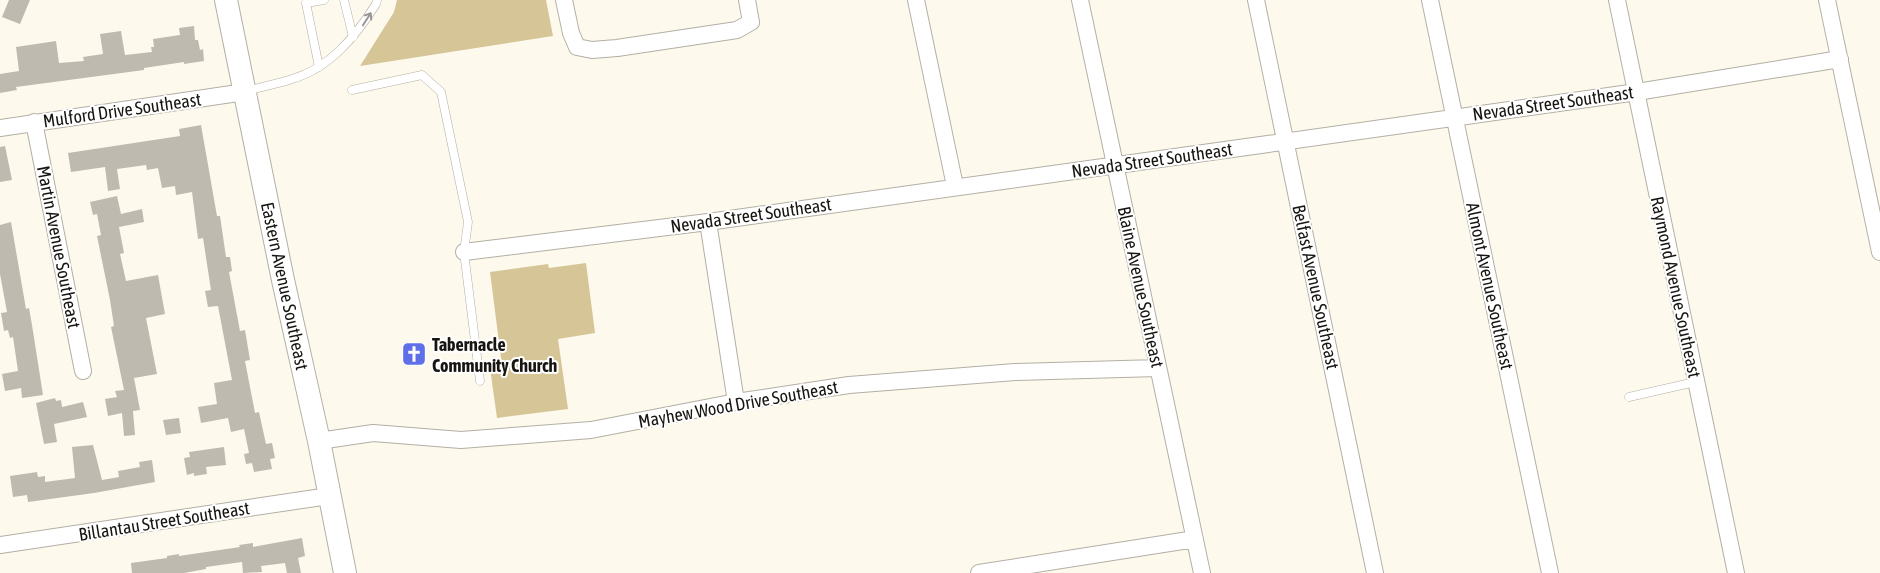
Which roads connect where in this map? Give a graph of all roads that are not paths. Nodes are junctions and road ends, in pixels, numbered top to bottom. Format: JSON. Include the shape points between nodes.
{"nodes":[{"id":1,"x":226,"y":0,"type":"edge"},
{"id":2,"x":324,"y":0,"type":"edge"},
{"id":3,"x":344,"y":0,"type":"edge"},
{"id":4,"x":376,"y":0,"type":"edge"},
{"id":5,"x":564,"y":0,"type":"edge"},
{"id":6,"x":747,"y":0,"type":"edge"},
{"id":7,"x":916,"y":0,"type":"edge"},
{"id":8,"x":1080,"y":0,"type":"edge"},
{"id":9,"x":1256,"y":0,"type":"edge"},
{"id":10,"x":1430,"y":0,"type":"edge"},
{"id":11,"x":1616,"y":0,"type":"edge"},
{"id":12,"x":1827,"y":0,"type":"edge"},
{"id":13,"x":353,"y":37,"type":"junction"},
{"id":14,"x":1840,"y":59,"type":"junction"},
{"id":15,"x":318,"y":67,"type":"junction"},
{"id":16,"x":352,"y":90,"type":"dead end"},
{"id":17,"x":245,"y":92,"type":"junction"},
{"id":18,"x":1637,"y":92,"type":"junction"},
{"id":19,"x":1455,"y":117,"type":"junction"},
{"id":20,"x":34,"y":122,"type":"junction"},
{"id":21,"x":0,"y":128,"type":"edge"},
{"id":22,"x":1285,"y":141,"type":"junction"},
{"id":23,"x":1115,"y":165,"type":"junction"},
{"id":24,"x":955,"y":186,"type":"junction"},
{"id":25,"x":708,"y":222,"type":"junction"},
{"id":26,"x":464,"y":252,"type":"junction"},
{"id":27,"x":1880,"y":252,"type":"edge"},
{"id":28,"x":1158,"y":368,"type":"junction"},
{"id":29,"x":84,"y":371,"type":"dead end"},
{"id":30,"x":480,"y":381,"type":"dead end"},
{"id":31,"x":1695,"y":382,"type":"junction"},
{"id":32,"x":1629,"y":397,"type":"dead end"},
{"id":33,"x":736,"y":402,"type":"junction"},
{"id":34,"x":319,"y":441,"type":"junction"},
{"id":35,"x":329,"y":496,"type":"junction"},
{"id":36,"x":1195,"y":539,"type":"junction"},
{"id":37,"x":0,"y":545,"type":"edge"},
{"id":38,"x":344,"y":573,"type":"edge"},
{"id":39,"x":979,"y":573,"type":"edge"},
{"id":40,"x":1202,"y":573,"type":"edge"},
{"id":41,"x":1375,"y":573,"type":"edge"},
{"id":42,"x":1550,"y":573,"type":"edge"},
{"id":43,"x":1736,"y":573,"type":"edge"}],
"edges":[{"from":1,"to":17,"type":"main road","name":"Eastern Avenue Southeast"},
{"from":2,"to":15,"type":"lane","via":[[306,3]]},
{"from":3,"to":13,"type":"lane"},
{"from":13,"to":4,"type":"lane","one_way":true},
{"from":5,"to":6,"type":"street","via":[[577,47],[592,50],[737,30],[751,22]]},
{"from":7,"to":24,"type":"street"},
{"from":8,"to":23,"type":"street","name":"Blaine Avenue Southeast"},
{"from":9,"to":22,"type":"street","name":"Belfast Avenue Southeast"},
{"from":10,"to":19,"type":"street","name":"Almont Avenue Southeast"},
{"from":11,"to":18,"type":"street","name":"Raymond Avenue Southeast"},
{"from":12,"to":14,"type":"street"},
{"from":13,"to":15,"type":"lane"},
{"from":14,"to":18,"type":"street","name":"Nevada Street Southeast"},
{"from":14,"to":27,"type":"street"},
{"from":15,"to":17,"type":"lane","via":[[294,79]]},
{"from":16,"to":26,"type":"lane","via":[[422,75],[441,92],[468,222]]},
{"from":17,"to":20,"type":"street","name":"Mulford Drive Southeast"},
{"from":17,"to":34,"type":"main road","name":"Eastern Avenue Southeast"},
{"from":18,"to":19,"type":"street","name":"Nevada Street Southeast"},
{"from":18,"to":31,"type":"street","name":"Raymond Avenue Southeast"},
{"from":19,"to":22,"type":"street","name":"Nevada Street Southeast"},
{"from":19,"to":42,"type":"street","name":"Almont Avenue Southeast"},
{"from":20,"to":21,"type":"street","name":"Mulford Drive Southeast"},
{"from":20,"to":29,"type":"street","name":"Martin Avenue Southeast"},
{"from":22,"to":23,"type":"street","name":"Nevada Street Southeast"},
{"from":22,"to":41,"type":"street","name":"Belfast Avenue Southeast"},
{"from":23,"to":24,"type":"street","name":"Nevada Street Southeast"},
{"from":23,"to":28,"type":"street","name":"Blaine Avenue Southeast"},
{"from":24,"to":25,"type":"street","name":"Nevada Street Southeast"},
{"from":25,"to":26,"type":"street","name":"Nevada Street Southeast"},
{"from":25,"to":33,"type":"street"},
{"from":26,"to":30,"type":"lane"},
{"from":28,"to":33,"type":"street","name":"Mayhew Wood Drive Southeast","via":[[1015,372],[920,379],[849,385]]},
{"from":28,"to":36,"type":"street","name":"Blaine Avenue Southeast"},
{"from":31,"to":32,"type":"lane"},
{"from":31,"to":43,"type":"street","name":"Raymond Avenue Southeast"},
{"from":33,"to":34,"type":"street","name":"Mayhew Wood Drive Southeast","via":[[591,430],[461,440],[373,433]]},
{"from":34,"to":35,"type":"main road","name":"Eastern Avenue Southeast"},
{"from":35,"to":37,"type":"street","name":"Billantau Street Southeast"},
{"from":35,"to":38,"type":"main road","name":"Eastern Avenue Southeast"},
{"from":36,"to":39,"type":"street"},
{"from":36,"to":40,"type":"street","name":"Blaine Avenue Southeast"}]}
